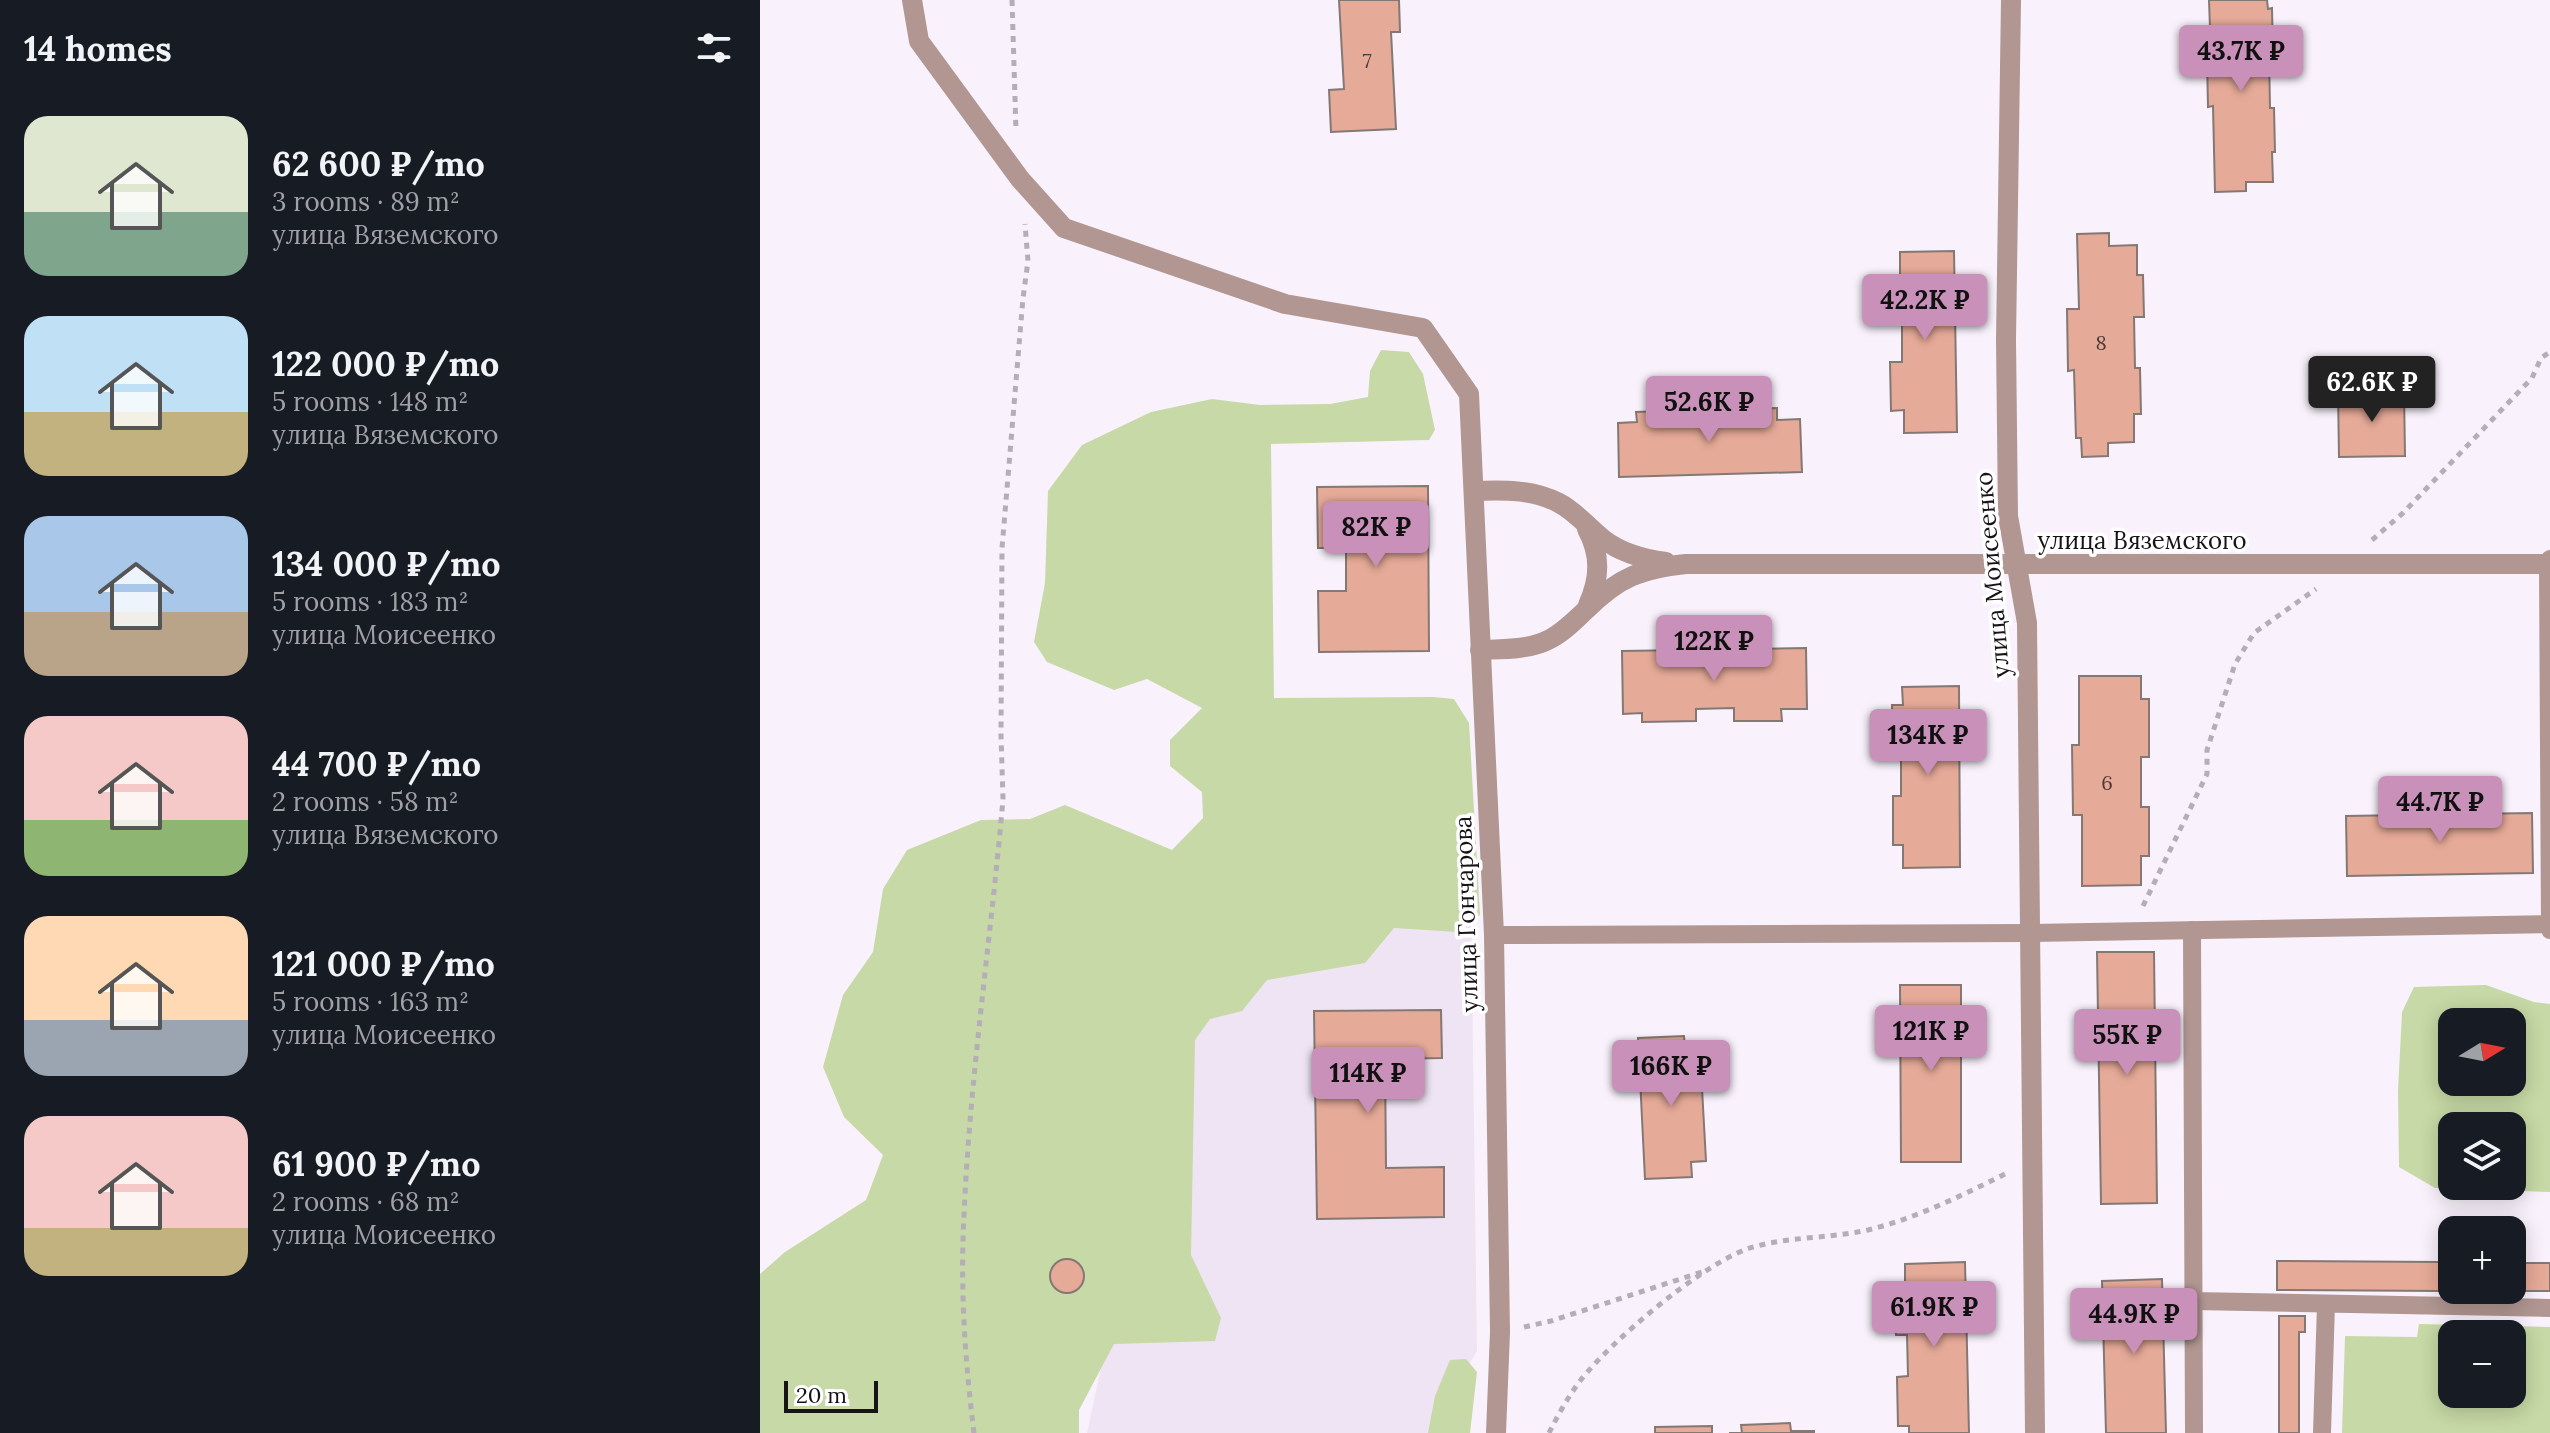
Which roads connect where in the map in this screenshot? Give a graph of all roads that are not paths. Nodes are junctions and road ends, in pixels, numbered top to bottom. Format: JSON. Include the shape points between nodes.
{"nodes":[{"id":1,"x":912,"y":0,"type":"edge"},
{"id":2,"x":2011,"y":0,"type":"edge"},
{"id":3,"x":1474,"y":491,"type":"junction"},
{"id":4,"x":1583,"y":521,"type":"junction"},
{"id":5,"x":2549,"y":563,"type":"edge"},
{"id":6,"x":1686,"y":564,"type":"junction"},
{"id":7,"x":2017,"y":566,"type":"junction"},
{"id":8,"x":1587,"y":608,"type":"junction"},
{"id":9,"x":1480,"y":650,"type":"junction"},
{"id":10,"x":2550,"y":926,"type":"edge"},
{"id":11,"x":2192,"y":930,"type":"junction"},
{"id":12,"x":2029,"y":933,"type":"junction"},
{"id":13,"x":1494,"y":935,"type":"junction"},
{"id":14,"x":2193,"y":1301,"type":"junction"},
{"id":15,"x":2326,"y":1304,"type":"junction"},
{"id":16,"x":2550,"y":1308,"type":"edge"},
{"id":17,"x":1496,"y":1433,"type":"edge"},
{"id":18,"x":2035,"y":1433,"type":"edge"},
{"id":19,"x":2194,"y":1433,"type":"edge"},
{"id":20,"x":2322,"y":1433,"type":"edge"}],
"edges":[{"from":1,"to":3,"type":"street","name":"улица Гончарова","via":[[919,41],[1020,179],[1064,228],[1285,304],[1423,328],[1469,394]]},
{"from":2,"to":7,"type":"street","name":"улица Моисеенко","via":[[2008,516]]},
{"from":3,"to":4,"type":"street","via":[[1537,494],[1562,504]]},
{"from":3,"to":9,"type":"street","name":"улица Гончарова"},
{"from":4,"to":6,"type":"street","via":[[1626,553]]},
{"from":4,"to":8,"type":"street","via":[[1595,544],[1598,566]]},
{"from":5,"to":7,"type":"street","name":"улица Вяземского"},
{"from":5,"to":10,"type":"lane"},
{"from":6,"to":7,"type":"street","name":"улица Вяземского"},
{"from":6,"to":8,"type":"street","via":[[1628,576]]},
{"from":7,"to":12,"type":"street","name":"улица Моисеенко","via":[[2027,623]]},
{"from":8,"to":9,"type":"street","via":[[1548,641]]},
{"from":9,"to":13,"type":"street","name":"улица Гончарова"},
{"from":10,"to":11,"type":"lane"},
{"from":11,"to":12,"type":"lane"},
{"from":11,"to":14,"type":"lane"},
{"from":12,"to":13,"type":"lane"},
{"from":12,"to":18,"type":"street","name":"улица Моисеенко"},
{"from":13,"to":17,"type":"street","name":"улица Гончарова","via":[[1500,1332]]},
{"from":14,"to":15,"type":"lane"},
{"from":14,"to":19,"type":"lane"},
{"from":15,"to":16,"type":"lane"},
{"from":15,"to":20,"type":"lane"}]}
